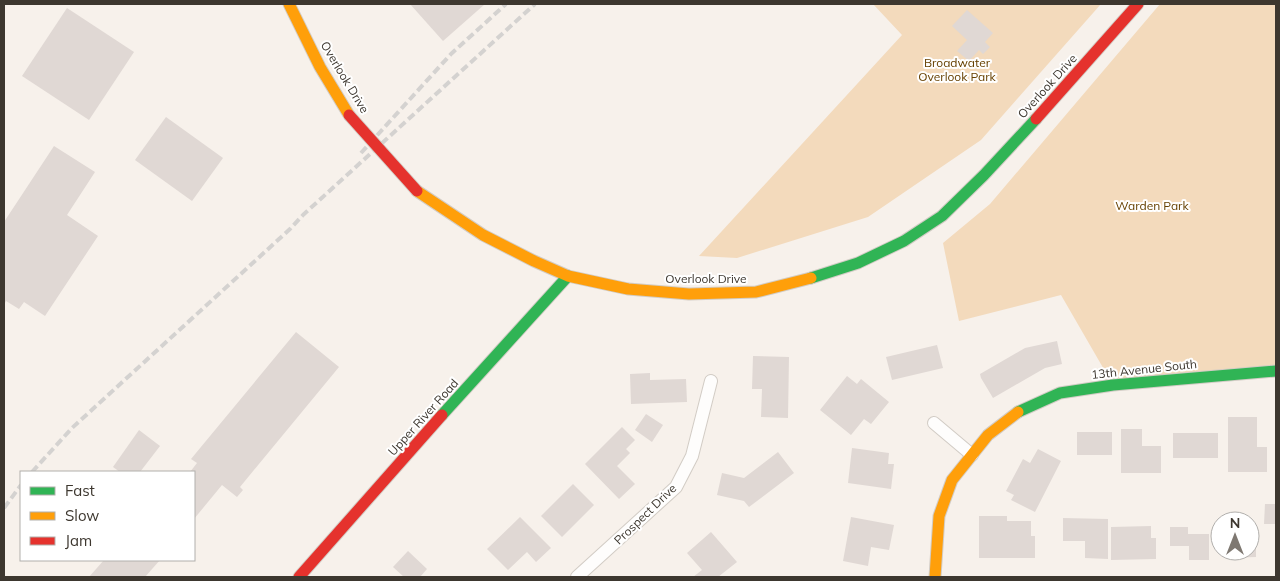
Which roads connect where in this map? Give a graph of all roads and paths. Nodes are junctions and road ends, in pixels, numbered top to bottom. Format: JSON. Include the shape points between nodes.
{"nodes":[{"id":1,"x":289,"y":4,"type":"edge"},
{"id":2,"x":1138,"y":4,"type":"edge"},
{"id":3,"x":568,"y":276,"type":"junction"},
{"id":4,"x":1276,"y":371,"type":"edge"},
{"id":5,"x":711,"y":381,"type":"dead end"},
{"id":6,"x":934,"y":423,"type":"dead end"},
{"id":7,"x":972,"y":455,"type":"junction"},
{"id":8,"x":299,"y":577,"type":"edge"},
{"id":9,"x":577,"y":577,"type":"edge"},
{"id":10,"x":935,"y":577,"type":"edge"}],
"edges":[{"from":1,"to":3,"type":"main road","name":"Overlook Drive","bridge":true,"via":[[320,67],[349,115],[417,191],[483,235]]},
{"from":2,"to":3,"type":"main road","name":"Overlook Drive","via":[[984,176],[942,216],[858,263],[756,292],[689,294],[628,289]]},
{"from":3,"to":8,"type":"main road","name":"Upper River Road"},
{"from":4,"to":7,"type":"main road","name":"13th Avenue South","via":[[1104,386],[1060,393],[1018,412],[988,435]]},
{"from":5,"to":9,"type":"street","name":"Prospect Drive","via":[[692,456],[676,488]]},
{"from":6,"to":7,"type":"street"},
{"from":7,"to":10,"type":"main road","name":"13th Avenue South","via":[[952,480],[939,516]]}]}
